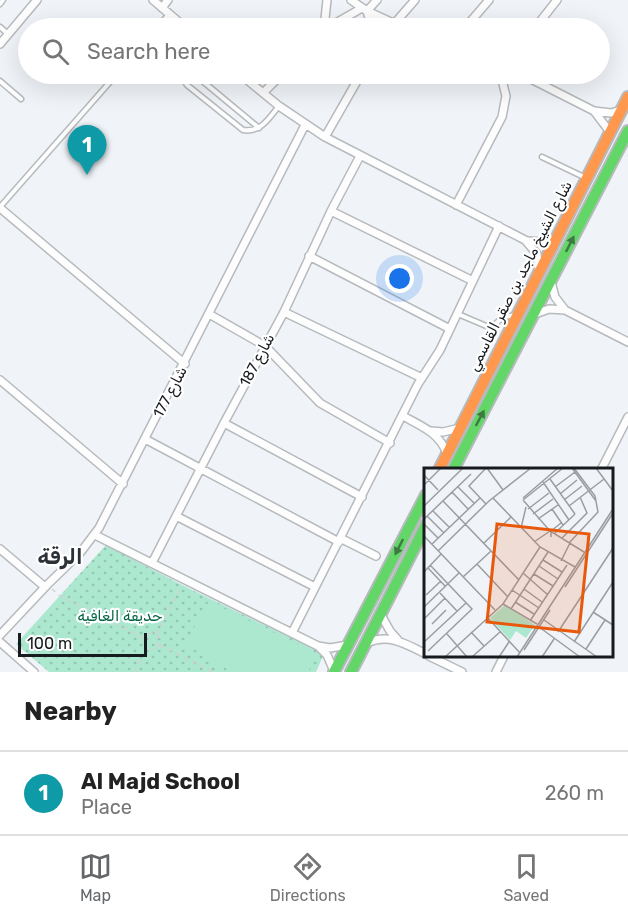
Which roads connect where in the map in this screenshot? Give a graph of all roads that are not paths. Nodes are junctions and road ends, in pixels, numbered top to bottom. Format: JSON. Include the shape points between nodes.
{"nodes":[{"id":1,"x":3,"y":0,"type":"edge"},
{"id":2,"x":37,"y":0,"type":"edge"},
{"id":3,"x":153,"y":0,"type":"edge"},
{"id":4,"x":166,"y":0,"type":"edge"},
{"id":5,"x":327,"y":0,"type":"edge"},
{"id":6,"x":351,"y":0,"type":"edge"},
{"id":7,"x":377,"y":0,"type":"edge"},
{"id":8,"x":415,"y":0,"type":"edge"},
{"id":9,"x":489,"y":0,"type":"edge"},
{"id":10,"x":557,"y":0,"type":"edge"},
{"id":11,"x":0,"y":3,"type":"edge"},
{"id":12,"x":162,"y":8,"type":"junction"},
{"id":13,"x":365,"y":9,"type":"junction"},
{"id":14,"x":169,"y":14,"type":"junction"},
{"id":15,"x":22,"y":18,"type":"edge"},
{"id":16,"x":166,"y":18,"type":"edge"},
{"id":17,"x":174,"y":18,"type":"edge"},
{"id":18,"x":326,"y":18,"type":"edge"},
{"id":19,"x":346,"y":18,"type":"edge"},
{"id":20,"x":368,"y":18,"type":"edge"},
{"id":21,"x":382,"y":18,"type":"edge"},
{"id":22,"x":399,"y":18,"type":"edge"},
{"id":23,"x":474,"y":18,"type":"edge"},
{"id":24,"x":543,"y":18,"type":"edge"},
{"id":25,"x":18,"y":23,"type":"edge"},
{"id":26,"x":0,"y":27,"type":"edge"},
{"id":27,"x":8,"y":35,"type":"junction"},
{"id":28,"x":0,"y":45,"type":"edge"},
{"id":29,"x":0,"y":81,"type":"edge"},
{"id":30,"x":108,"y":84,"type":"edge"},
{"id":31,"x":186,"y":84,"type":"edge"},
{"id":32,"x":206,"y":84,"type":"edge"},
{"id":33,"x":252,"y":84,"type":"edge"},
{"id":34,"x":272,"y":84,"type":"edge"},
{"id":35,"x":355,"y":84,"type":"edge"},
{"id":36,"x":502,"y":84,"type":"edge"},
{"id":37,"x":540,"y":84,"type":"edge"},
{"id":38,"x":263,"y":93,"type":"junction"},
{"id":39,"x":628,"y":97,"type":"edge"},
{"id":40,"x":21,"y":99,"type":"dead end"},
{"id":41,"x":279,"y":106,"type":"junction"},
{"id":42,"x":621,"y":110,"type":"junction"},
{"id":43,"x":594,"y":111,"type":"junction"},
{"id":44,"x":305,"y":125,"type":"junction"},
{"id":45,"x":259,"y":128,"type":"junction"},
{"id":46,"x":628,"y":131,"type":"edge"},
{"id":47,"x":610,"y":132,"type":"junction"},
{"id":48,"x":325,"y":137,"type":"junction"},
{"id":49,"x":360,"y":156,"type":"junction"},
{"id":50,"x":542,"y":158,"type":"dead end"},
{"id":51,"x":586,"y":179,"type":"junction"},
{"id":52,"x":456,"y":205,"type":"junction"},
{"id":53,"x":0,"y":208,"type":"edge"},
{"id":54,"x":331,"y":211,"type":"junction"},
{"id":55,"x":499,"y":226,"type":"junction"},
{"id":56,"x":556,"y":239,"type":"junction"},
{"id":57,"x":525,"y":240,"type":"junction"},
{"id":58,"x":309,"y":256,"type":"junction"},
{"id":59,"x":539,"y":272,"type":"junction"},
{"id":60,"x":473,"y":281,"type":"junction"},
{"id":61,"x":551,"y":282,"type":"junction"},
{"id":62,"x":565,"y":310,"type":"junction"},
{"id":63,"x":284,"y":312,"type":"junction"},
{"id":64,"x":458,"y":313,"type":"junction"},
{"id":65,"x":209,"y":314,"type":"junction"},
{"id":66,"x":518,"y":315,"type":"junction"},
{"id":67,"x":535,"y":315,"type":"junction"},
{"id":68,"x":450,"y":329,"type":"junction"},
{"id":69,"x":510,"y":330,"type":"junction"},
{"id":70,"x":628,"y":342,"type":"edge"},
{"id":71,"x":265,"y":346,"type":"junction"},
{"id":72,"x":185,"y":364,"type":"junction"},
{"id":73,"x":422,"y":378,"type":"junction"},
{"id":74,"x":0,"y":380,"type":"edge"},
{"id":75,"x":499,"y":382,"type":"junction"},
{"id":76,"x":403,"y":416,"type":"junction"},
{"id":77,"x":628,"y":417,"type":"edge"},
{"id":78,"x":224,"y":423,"type":"junction"},
{"id":79,"x":460,"y":428,"type":"junction"},
{"id":80,"x":431,"y":431,"type":"junction"},
{"id":81,"x":145,"y":439,"type":"junction"},
{"id":82,"x":390,"y":442,"type":"junction"},
{"id":83,"x":447,"y":454,"type":"junction"},
{"id":84,"x":200,"y":468,"type":"junction"},
{"id":85,"x":440,"y":468,"type":"edge"},
{"id":86,"x":454,"y":468,"type":"edge"},
{"id":87,"x":602,"y":468,"type":"edge"},
{"id":88,"x":123,"y":484,"type":"junction"},
{"id":89,"x":362,"y":497,"type":"junction"},
{"id":90,"x":424,"y":499,"type":"edge"},
{"id":91,"x":176,"y":516,"type":"junction"},
{"id":92,"x":424,"y":529,"type":"edge"},
{"id":93,"x":95,"y":535,"type":"junction"},
{"id":94,"x":339,"y":540,"type":"junction"},
{"id":95,"x":0,"y":549,"type":"edge"},
{"id":96,"x":376,"y":556,"type":"dead end"},
{"id":97,"x":152,"y":563,"type":"junction"},
{"id":98,"x":46,"y":586,"type":"junction"},
{"id":99,"x":315,"y":587,"type":"junction"},
{"id":100,"x":381,"y":615,"type":"junction"},
{"id":101,"x":292,"y":633,"type":"junction"},
{"id":102,"x":0,"y":635,"type":"edge"},
{"id":103,"x":398,"y":640,"type":"junction"},
{"id":104,"x":0,"y":642,"type":"edge"},
{"id":105,"x":367,"y":643,"type":"junction"},
{"id":106,"x":348,"y":645,"type":"junction"},
{"id":107,"x":318,"y":646,"type":"junction"},
{"id":108,"x":424,"y":653,"type":"edge"},
{"id":109,"x":431,"y":657,"type":"edge"},
{"id":110,"x":504,"y":657,"type":"edge"},
{"id":111,"x":354,"y":670,"type":"edge"},
{"id":112,"x":34,"y":672,"type":"edge"},
{"id":113,"x":334,"y":672,"type":"edge"},
{"id":114,"x":462,"y":672,"type":"edge"},
{"id":115,"x":496,"y":672,"type":"edge"}],
"edges":[{"from":1,"to":11,"type":"lane"},
{"from":2,"to":15,"type":"street"},
{"from":3,"to":12,"type":"street"},
{"from":4,"to":12,"type":"street"},
{"from":5,"to":18,"type":"street"},
{"from":6,"to":13,"type":"street"},
{"from":7,"to":13,"type":"street"},
{"from":8,"to":22,"type":"street"},
{"from":9,"to":23,"type":"street"},
{"from":10,"to":24,"type":"street"},
{"from":12,"to":14,"type":"street"},
{"from":13,"to":19,"type":"street"},
{"from":13,"to":20,"type":"street"},
{"from":13,"to":21,"type":"street"},
{"from":14,"to":16,"type":"lane"},
{"from":14,"to":17,"type":"street"},
{"from":25,"to":27,"type":"street"},
{"from":26,"to":27,"type":"lane"},
{"from":27,"to":28,"type":"street"},
{"from":29,"to":40,"type":"lane"},
{"from":30,"to":53,"type":"lane"},
{"from":31,"to":45,"type":"lane","via":[[238,128]]},
{"from":32,"to":45,"type":"lane"},
{"from":33,"to":38,"type":"street"},
{"from":34,"to":38,"type":"street"},
{"from":35,"to":48,"type":"street"},
{"from":36,"to":52,"type":"street","via":[[506,96],[502,117]]},
{"from":37,"to":43,"type":"street"},
{"from":38,"to":41,"type":"street"},
{"from":39,"to":42,"type":"street","name":"شارع الشيخ ماجد بن صقر القاسمي"},
{"from":41,"to":44,"type":"street"},
{"from":41,"to":45,"type":"lane"},
{"from":42,"to":43,"type":"street"},
{"from":42,"to":47,"type":"street","name":"شارع الشيخ ماجد بن صقر القاسمي"},
{"from":43,"to":47,"type":"street"},
{"from":44,"to":48,"type":"street"},
{"from":44,"to":65,"type":"street","name":"شارع 177"},
{"from":61,"to":46,"type":"street","name":"شارع الشيخ ماجد بن صقر القاسمي","one_way":true},
{"from":47,"to":51,"type":"street","name":"شارع الشيخ ماجد بن صقر القاسمي"},
{"from":48,"to":49,"type":"street"},
{"from":49,"to":52,"type":"street"},
{"from":49,"to":54,"type":"street","name":"شارع 187"},
{"from":50,"to":51,"type":"lane"},
{"from":51,"to":56,"type":"street","name":"شارع الشيخ ماجد بن صقر القاسمي"},
{"from":52,"to":55,"type":"street"},
{"from":53,"to":72,"type":"street"},
{"from":54,"to":58,"type":"street","name":"شارع 187"},
{"from":54,"to":60,"type":"street"},
{"from":55,"to":57,"type":"street"},
{"from":55,"to":60,"type":"street"},
{"from":56,"to":57,"type":"street"},
{"from":56,"to":59,"type":"street","name":"شارع الشيخ ماجد بن صقر القاسمي"},
{"from":57,"to":59,"type":"street","via":[[537,254]]},
{"from":58,"to":63,"type":"street","name":"شارع 187"},
{"from":58,"to":68,"type":"street"},
{"from":59,"to":66,"type":"street","name":"شارع الشيخ ماجد بن صقر القاسمي"},
{"from":60,"to":64,"type":"street"},
{"from":61,"to":62,"type":"street","via":[[555,297]]},
{"from":61,"to":67,"type":"street","name":"شارع الشيخ ماجد بن صقر القاسمي"},
{"from":62,"to":67,"type":"street","via":[[549,309]]},
{"from":62,"to":70,"type":"street"},
{"from":63,"to":71,"type":"street","name":"شارع 187"},
{"from":63,"to":73,"type":"street"},
{"from":64,"to":66,"type":"lane","via":[[491,328],[503,316]]},
{"from":64,"to":68,"type":"street"},
{"from":65,"to":71,"type":"street"},
{"from":65,"to":72,"type":"street","name":"شارع 177"},
{"from":66,"to":69,"type":"street","name":"شارع الشيخ ماجد بن صقر القاسمي"},
{"from":67,"to":75,"type":"street","name":"شارع الشيخ ماجد بن صقر القاسمي"},
{"from":68,"to":73,"type":"street"},
{"from":69,"to":75,"type":"street","via":[[516,335],[497,373]]},
{"from":69,"to":79,"type":"street","name":"شارع الشيخ ماجد بن صقر القاسمي"},
{"from":71,"to":78,"type":"street","name":"شارع 187"},
{"from":71,"to":82,"type":"street","via":[[320,403]]},
{"from":72,"to":81,"type":"street","name":"شارع 177"},
{"from":73,"to":76,"type":"street"},
{"from":74,"to":88,"type":"street"},
{"from":86,"to":75,"type":"street","name":"شارع الشيخ ماجد بن صقر القاسمي","one_way":true},
{"from":76,"to":80,"type":"street"},
{"from":76,"to":82,"type":"street"},
{"from":77,"to":87,"type":"street"},
{"from":78,"to":84,"type":"street","name":"شارع 187"},
{"from":78,"to":89,"type":"street"},
{"from":79,"to":80,"type":"street"},
{"from":79,"to":83,"type":"street","name":"شارع الشيخ ماجد بن صقر القاسمي"},
{"from":80,"to":83,"type":"street"},
{"from":81,"to":84,"type":"street"},
{"from":81,"to":88,"type":"street","name":"شارع 177"},
{"from":82,"to":89,"type":"street"},
{"from":83,"to":85,"type":"street","name":"شارع الشيخ ماجد بن صقر القاسمي"},
{"from":84,"to":91,"type":"street","name":"شارع 187"},
{"from":84,"to":94,"type":"street"},
{"from":88,"to":93,"type":"street","name":"شارع 177"},
{"from":89,"to":94,"type":"street"},
{"from":90,"to":106,"type":"street","one_way":true},
{"from":91,"to":97,"type":"street","name":"شارع 187"},
{"from":91,"to":99,"type":"street"},
{"from":92,"to":100,"type":"street"},
{"from":93,"to":97,"type":"street"},
{"from":93,"to":98,"type":"street","name":"شارع 177"},
{"from":94,"to":96,"type":"street"},
{"from":94,"to":99,"type":"street"},
{"from":95,"to":98,"type":"street"},
{"from":97,"to":101,"type":"street"},
{"from":98,"to":102,"type":"street","name":"شارع 177"},
{"from":99,"to":101,"type":"street"},
{"from":100,"to":103,"type":"street"},
{"from":100,"to":105,"type":"street"},
{"from":101,"to":107,"type":"street"},
{"from":103,"to":105,"type":"street","via":[[385,638]]},
{"from":103,"to":108,"type":"street"},
{"from":104,"to":112,"type":"street"},
{"from":105,"to":111,"type":"street"},
{"from":106,"to":107,"type":"street"},
{"from":106,"to":113,"type":"street"},
{"from":107,"to":113,"type":"street"},
{"from":109,"to":114,"type":"street"},
{"from":110,"to":115,"type":"street"}]}
